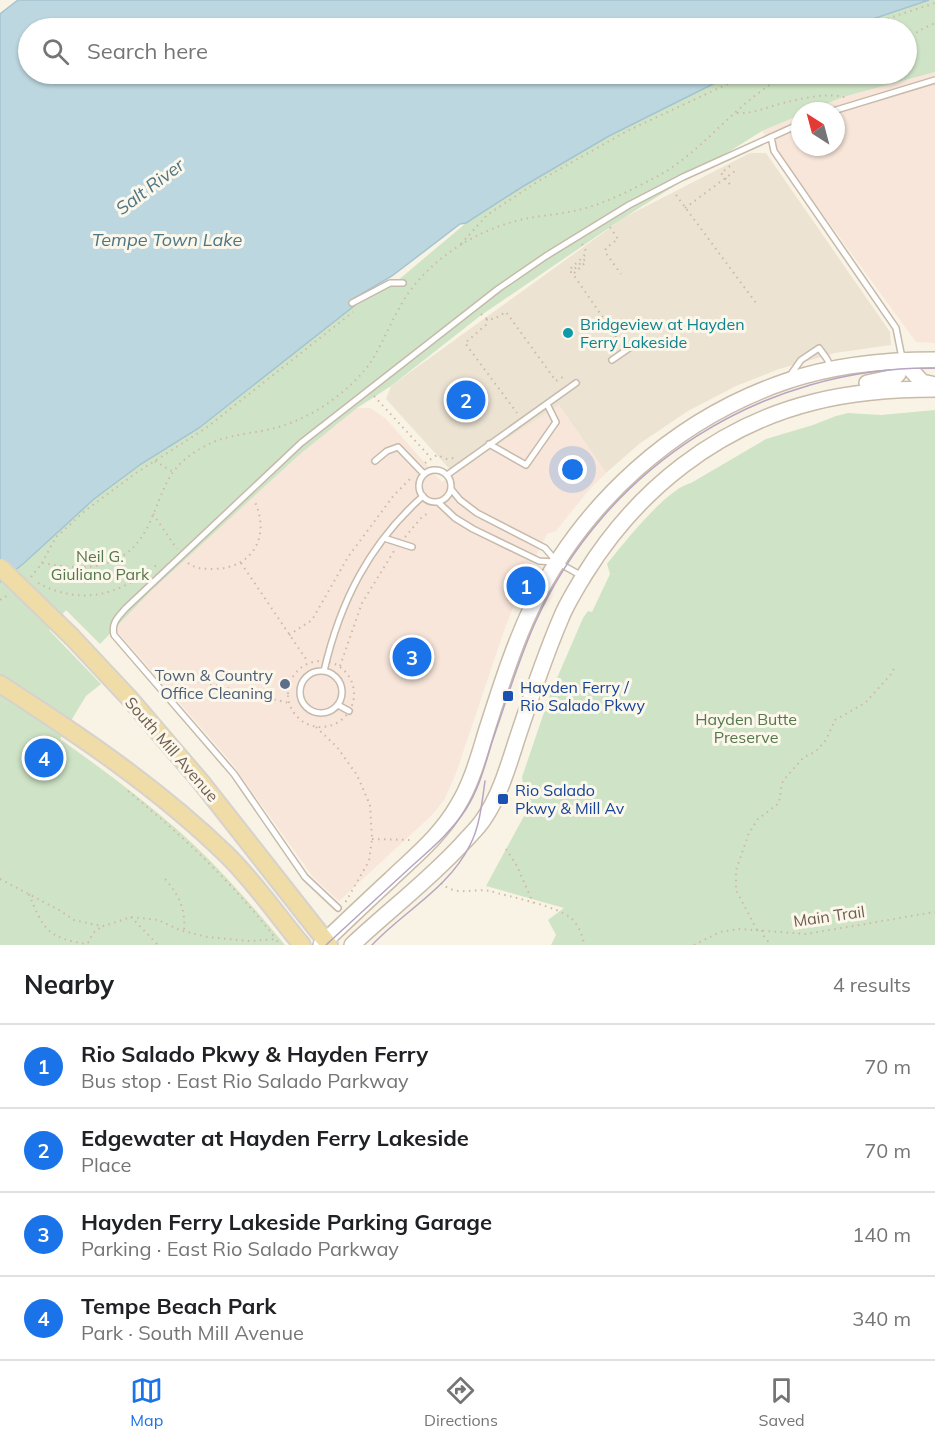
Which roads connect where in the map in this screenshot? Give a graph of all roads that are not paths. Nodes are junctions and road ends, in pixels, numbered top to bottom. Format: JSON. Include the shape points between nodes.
{"nodes":[{"id":1,"x":935,"y":80,"type":"edge"},
{"id":2,"x":845,"y":107,"type":"edge"},
{"id":3,"x":791,"y":128,"type":"edge"},
{"id":4,"x":771,"y":137,"type":"junction"},
{"id":5,"x":402,"y":283,"type":"road end"},
{"id":6,"x":352,"y":303,"type":"dead end"},
{"id":7,"x":641,"y":340,"type":"dead end"},
{"id":8,"x":612,"y":360,"type":"dead end"},
{"id":9,"x":902,"y":360,"type":"junction"},
{"id":10,"x":935,"y":360,"type":"edge"},
{"id":11,"x":831,"y":369,"type":"junction"},
{"id":12,"x":787,"y":381,"type":"junction"},
{"id":13,"x":576,"y":383,"type":"dead end"},
{"id":14,"x":935,"y":385,"type":"edge"},
{"id":15,"x":935,"y":389,"type":"edge"},
{"id":16,"x":813,"y":402,"type":"junction"},
{"id":17,"x":547,"y":404,"type":"junction"},
{"id":18,"x":489,"y":444,"type":"junction"},
{"id":19,"x":375,"y":461,"type":"dead end"},
{"id":20,"x":422,"y":471,"type":"junction"},
{"id":21,"x":447,"y":475,"type":"junction"},
{"id":22,"x":451,"y":489,"type":"junction"},
{"id":23,"x":423,"y":496,"type":"junction"},
{"id":24,"x":438,"y":502,"type":"junction"},
{"id":25,"x":384,"y":538,"type":"junction"},
{"id":26,"x":412,"y":547,"type":"dead end"},
{"id":27,"x":557,"y":562,"type":"junction"},
{"id":28,"x":0,"y":567,"type":"edge"},
{"id":29,"x":584,"y":576,"type":"junction"},
{"id":30,"x":324,"y":671,"type":"junction"},
{"id":31,"x":0,"y":684,"type":"edge"},
{"id":32,"x":338,"y":705,"type":"junction"},
{"id":33,"x":349,"y":711,"type":"road end"},
{"id":34,"x":338,"y":908,"type":"dead end"},
{"id":35,"x":325,"y":944,"type":"edge"},
{"id":36,"x":302,"y":945,"type":"edge"},
{"id":37,"x":352,"y":945,"type":"edge"}],
"edges":[{"from":1,"to":2,"type":"lane"},
{"from":3,"to":4,"type":"lane"},
{"from":4,"to":9,"type":"lane","via":[[774,150],[896,328]]},
{"from":4,"to":34,"type":"lane","via":[[605,219],[546,255],[474,308],[301,443],[126,608],[112,628],[234,774],[305,877]]},
{"from":5,"to":6,"type":"lane","via":[[390,283]]},
{"from":7,"to":8,"type":"lane"},
{"from":9,"to":10,"type":"main road"},
{"from":9,"to":11,"type":"main road"},
{"from":9,"to":14,"type":"main road","via":[[922,382]]},
{"from":9,"to":16,"type":"main road","via":[[895,377],[849,386]]},
{"from":11,"to":12,"type":"main road"},
{"from":11,"to":12,"type":"lane","via":[[819,348],[794,367]]},
{"from":12,"to":27,"type":"main road","via":[[705,418],[661,448],[602,503]]},
{"from":13,"to":17,"type":"lane"},
{"from":15,"to":16,"type":"main road","via":[[880,391]]},
{"from":16,"to":29,"type":"main road","via":[[747,426],[665,478],[602,548]]},
{"from":17,"to":18,"type":"lane"},
{"from":17,"to":18,"type":"lane","via":[[556,422],[526,465]]},
{"from":18,"to":21,"type":"lane"},
{"from":19,"to":20,"type":"lane","via":[[398,447]]},
{"from":20,"to":21,"type":"lane","via":[[436,469]]},
{"from":20,"to":23,"type":"lane","via":[[419,486]]},
{"from":21,"to":22,"type":"lane"},
{"from":22,"to":24,"type":"lane"},
{"from":22,"to":27,"type":"lane","via":[[469,508],[545,548]]},
{"from":23,"to":24,"type":"lane"},
{"from":23,"to":25,"type":"lane"},
{"from":24,"to":27,"type":"lane","via":[[473,530],[539,561]]},
{"from":25,"to":26,"type":"lane"},
{"from":25,"to":30,"type":"lane","via":[[352,587]]},
{"from":27,"to":29,"type":"lane"},
{"from":27,"to":35,"type":"main road","via":[[531,610],[459,804],[437,835]]},
{"from":28,"to":35,"type":"main road","name":"South Mill Avenue","bridge":true,"via":[[130,699],[244,835]]},
{"from":29,"to":37,"type":"main road","via":[[561,617],[503,781],[482,821],[431,874]]},
{"from":30,"to":32,"type":"lane","via":[[341,683]]},
{"from":30,"to":32,"type":"lane","via":[[305,678],[301,698],[304,705],[316,712],[330,711]]},
{"from":31,"to":36,"type":"main road","name":"South Mill Avenue","via":[[156,793],[228,855]]},
{"from":32,"to":33,"type":"lane"}]}
